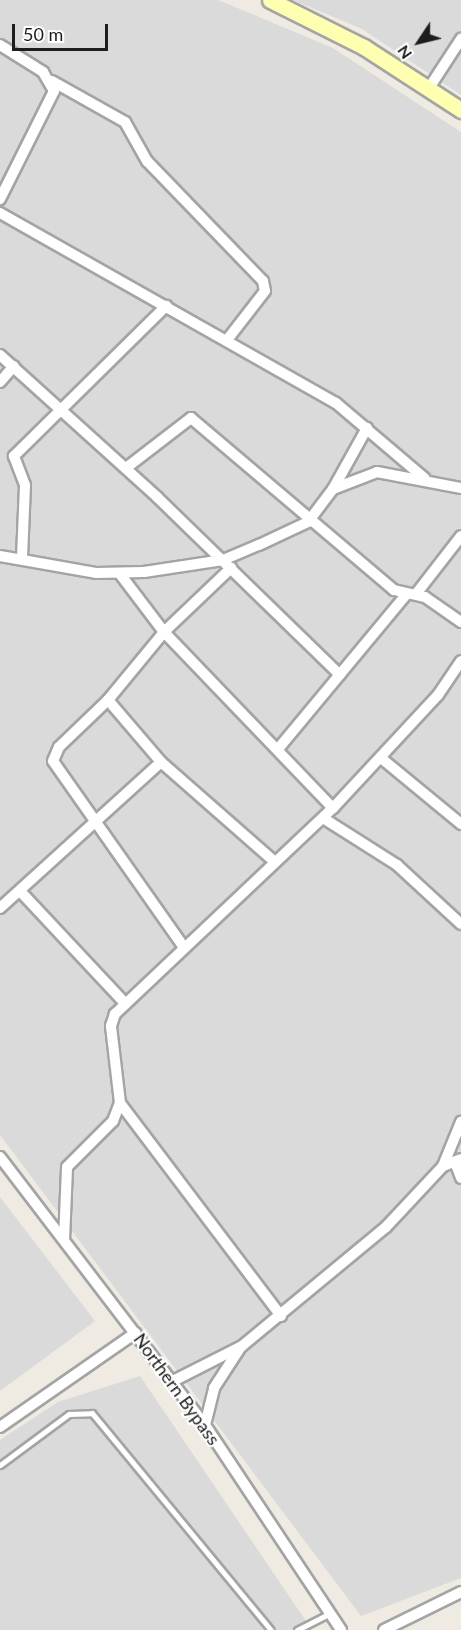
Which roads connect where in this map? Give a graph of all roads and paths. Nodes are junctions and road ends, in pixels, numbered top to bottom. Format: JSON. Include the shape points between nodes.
{"nodes":[{"id":1,"x":270,"y":0,"type":"edge"},
{"id":2,"x":461,"y":39,"type":"edge"},
{"id":3,"x":0,"y":45,"type":"edge"},
{"id":4,"x":52,"y":81,"type":"junction"},
{"id":5,"x":429,"y":88,"type":"junction"},
{"id":6,"x":461,"y":110,"type":"edge"},
{"id":7,"x":0,"y":199,"type":"edge"},
{"id":8,"x":0,"y":213,"type":"edge"},
{"id":9,"x":166,"y":306,"type":"junction"},
{"id":10,"x":227,"y":340,"type":"junction"},
{"id":11,"x":0,"y":355,"type":"edge"},
{"id":12,"x":14,"y":366,"type":"junction"},
{"id":13,"x":0,"y":382,"type":"edge"},
{"id":14,"x":62,"y":407,"type":"junction"},
{"id":15,"x":367,"y":428,"type":"junction"},
{"id":16,"x":126,"y":468,"type":"junction"},
{"id":17,"x":424,"y":478,"type":"junction"},
{"id":18,"x":461,"y":488,"type":"edge"},
{"id":19,"x":333,"y":489,"type":"junction"},
{"id":20,"x":308,"y":522,"type":"junction"},
{"id":21,"x":461,"y":536,"type":"edge"},
{"id":22,"x":0,"y":556,"type":"edge"},
{"id":23,"x":22,"y":557,"type":"junction"},
{"id":24,"x":223,"y":560,"type":"junction"},
{"id":25,"x":231,"y":568,"type":"junction"},
{"id":26,"x":120,"y":574,"type":"junction"},
{"id":27,"x":411,"y":594,"type":"junction"},
{"id":28,"x":461,"y":622,"type":"edge"},
{"id":29,"x":164,"y":632,"type":"junction"},
{"id":30,"x":461,"y":661,"type":"edge"},
{"id":31,"x":340,"y":675,"type":"junction"},
{"id":32,"x":108,"y":700,"type":"junction"},
{"id":33,"x":278,"y":749,"type":"junction"},
{"id":34,"x":381,"y":758,"type":"junction"},
{"id":35,"x":161,"y":762,"type":"junction"},
{"id":36,"x":333,"y":808,"type":"junction"},
{"id":37,"x":323,"y":818,"type":"junction"},
{"id":38,"x":461,"y":824,"type":"edge"},
{"id":39,"x":96,"y":826,"type":"junction"},
{"id":40,"x":275,"y":862,"type":"junction"},
{"id":41,"x":20,"y":891,"type":"junction"},
{"id":42,"x":0,"y":908,"type":"edge"},
{"id":43,"x":461,"y":924,"type":"edge"},
{"id":44,"x":183,"y":945,"type":"junction"},
{"id":45,"x":124,"y":1002,"type":"junction"},
{"id":46,"x":120,"y":1103,"type":"junction"},
{"id":47,"x":461,"y":1122,"type":"edge"},
{"id":48,"x":0,"y":1157,"type":"edge"},
{"id":49,"x":458,"y":1160,"type":"edge"},
{"id":50,"x":443,"y":1166,"type":"junction"},
{"id":51,"x":461,"y":1178,"type":"edge"},
{"id":52,"x":64,"y":1240,"type":"junction"},
{"id":53,"x":281,"y":1316,"type":"junction"},
{"id":54,"x":135,"y":1333,"type":"junction"},
{"id":55,"x":242,"y":1346,"type":"junction"},
{"id":56,"x":173,"y":1381,"type":"junction"},
{"id":57,"x":205,"y":1425,"type":"junction"},
{"id":58,"x":0,"y":1427,"type":"edge"},
{"id":59,"x":0,"y":1465,"type":"edge"},
{"id":60,"x":461,"y":1592,"type":"edge"},
{"id":61,"x":330,"y":1613,"type":"junction"},
{"id":62,"x":271,"y":1630,"type":"edge"},
{"id":63,"x":297,"y":1630,"type":"edge"},
{"id":64,"x":341,"y":1630,"type":"edge"},
{"id":65,"x":384,"y":1630,"type":"edge"}],
"edges":[{"from":1,"to":5,"type":"main road","via":[[364,47]]},
{"from":2,"to":5,"type":"street"},
{"from":3,"to":4,"type":"street"},
{"from":4,"to":7,"type":"street","via":[[52,98]]},
{"from":4,"to":10,"type":"street","via":[[125,122],[147,161],[263,280],[265,291]]},
{"from":5,"to":6,"type":"main road"},
{"from":8,"to":9,"type":"street"},
{"from":9,"to":10,"type":"street"},
{"from":9,"to":14,"type":"street"},
{"from":10,"to":15,"type":"street","via":[[336,403]]},
{"from":11,"to":12,"type":"street"},
{"from":12,"to":13,"type":"street"},
{"from":12,"to":14,"type":"street"},
{"from":14,"to":16,"type":"street"},
{"from":14,"to":23,"type":"street","via":[[13,459],[25,484]]},
{"from":15,"to":17,"type":"street"},
{"from":15,"to":19,"type":"street"},
{"from":16,"to":20,"type":"street","via":[[191,418]]},
{"from":16,"to":24,"type":"street"},
{"from":17,"to":18,"type":"street"},
{"from":17,"to":19,"type":"street","via":[[376,472]]},
{"from":19,"to":20,"type":"street"},
{"from":20,"to":24,"type":"street"},
{"from":20,"to":27,"type":"street"},
{"from":21,"to":27,"type":"street"},
{"from":22,"to":23,"type":"street"},
{"from":23,"to":26,"type":"street"},
{"from":24,"to":25,"type":"street"},
{"from":24,"to":26,"type":"street"},
{"from":25,"to":29,"type":"street"},
{"from":25,"to":31,"type":"street"},
{"from":26,"to":29,"type":"street"},
{"from":27,"to":28,"type":"street"},
{"from":27,"to":31,"type":"street"},
{"from":29,"to":32,"type":"street"},
{"from":29,"to":33,"type":"street"},
{"from":30,"to":34,"type":"street"},
{"from":31,"to":33,"type":"street"},
{"from":32,"to":35,"type":"street"},
{"from":32,"to":39,"type":"street","via":[[59,747],[53,761]]},
{"from":33,"to":36,"type":"street"},
{"from":34,"to":36,"type":"street"},
{"from":34,"to":38,"type":"street"},
{"from":35,"to":39,"type":"street"},
{"from":35,"to":40,"type":"street"},
{"from":36,"to":37,"type":"street"},
{"from":37,"to":40,"type":"street"},
{"from":37,"to":43,"type":"street","via":[[397,865]]},
{"from":39,"to":41,"type":"street"},
{"from":39,"to":44,"type":"street"},
{"from":40,"to":44,"type":"street"},
{"from":41,"to":42,"type":"street"},
{"from":41,"to":45,"type":"street"},
{"from":44,"to":45,"type":"street"},
{"from":45,"to":46,"type":"street","via":[[111,1026]]},
{"from":46,"to":52,"type":"street","via":[[113,1121],[67,1167]]},
{"from":46,"to":53,"type":"street"},
{"from":47,"to":50,"type":"street"},
{"from":48,"to":52,"type":"street","name":"Northern Bypass"},
{"from":49,"to":50,"type":"street"},
{"from":49,"to":51,"type":"street"},
{"from":50,"to":53,"type":"street","via":[[386,1227]]},
{"from":52,"to":54,"type":"street","name":"Northern Bypass"},
{"from":53,"to":55,"type":"street"},
{"from":54,"to":56,"type":"street","name":"Northern Bypass"},
{"from":54,"to":58,"type":"street"},
{"from":55,"to":56,"type":"street"},
{"from":55,"to":57,"type":"street","via":[[214,1388]]},
{"from":56,"to":57,"type":"street","name":"Northern Bypass"},
{"from":57,"to":61,"type":"street","name":"Northern Bypass"},
{"from":59,"to":62,"type":"lane","via":[[69,1414],[92,1413]]},
{"from":60,"to":65,"type":"street"},
{"from":61,"to":63,"type":"lane"},
{"from":61,"to":64,"type":"street","name":"Northern Bypass"}]}
